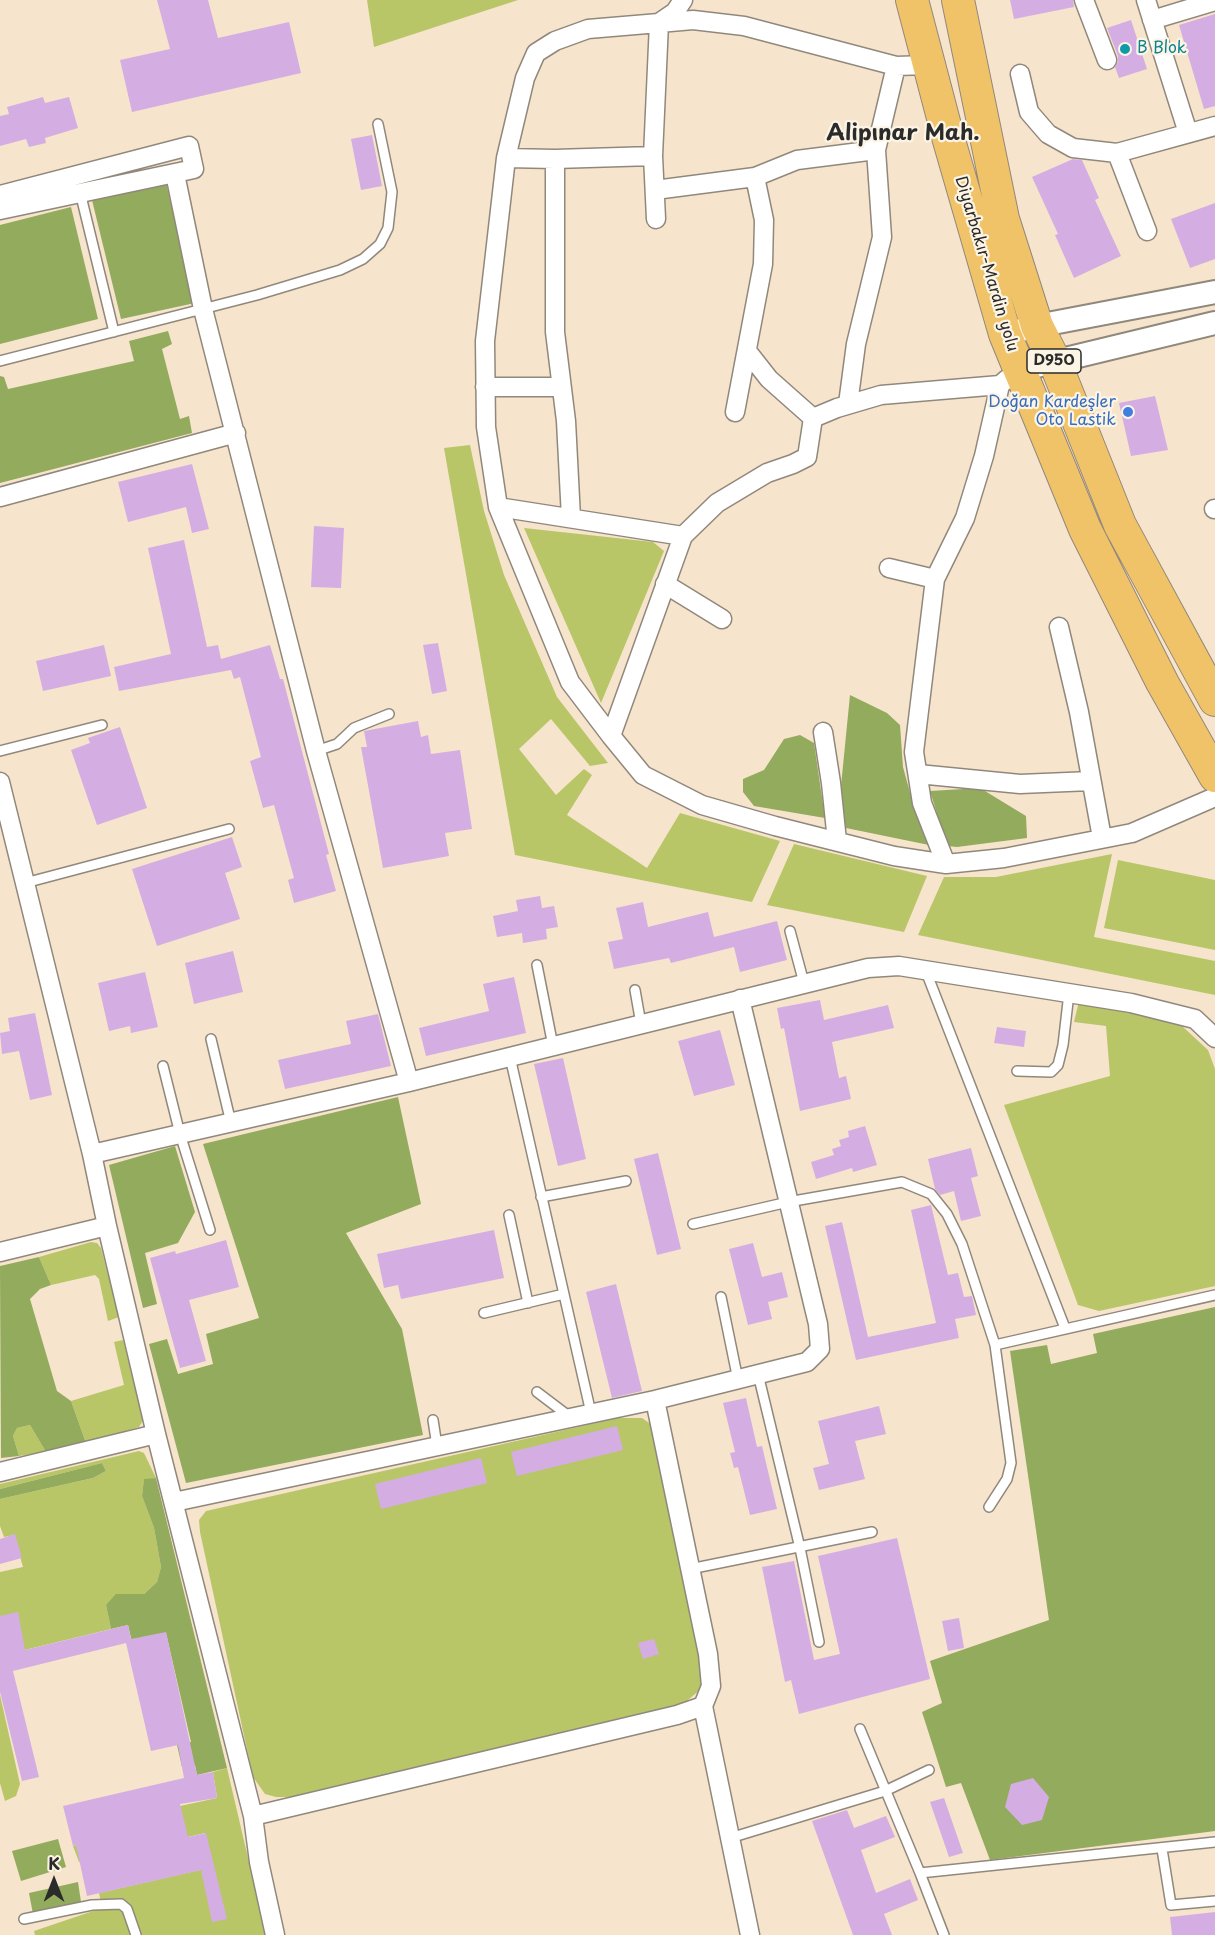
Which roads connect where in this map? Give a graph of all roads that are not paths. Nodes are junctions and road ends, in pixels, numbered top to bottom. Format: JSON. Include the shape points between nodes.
{"nodes":[{"id":1,"x":683,"y":0,"type":"edge"},
{"id":2,"x":912,"y":0,"type":"edge"},
{"id":3,"x":958,"y":0,"type":"edge"},
{"id":4,"x":1084,"y":0,"type":"edge"},
{"id":5,"x":1146,"y":0,"type":"edge"},
{"id":6,"x":1215,"y":1,"type":"edge"},
{"id":7,"x":1152,"y":20,"type":"junction"},
{"id":8,"x":659,"y":23,"type":"junction"},
{"id":9,"x":1107,"y":60,"type":"dead end"},
{"id":10,"x":929,"y":65,"type":"junction"},
{"id":11,"x":896,"y":66,"type":"junction"},
{"id":12,"x":1020,"y":74,"type":"dead end"},
{"id":13,"x":378,"y":124,"type":"dead end"},
{"id":14,"x":1215,"y":126,"type":"edge"},
{"id":15,"x":1188,"y":133,"type":"junction"},
{"id":16,"x":876,"y":150,"type":"junction"},
{"id":17,"x":1117,"y":153,"type":"junction"},
{"id":18,"x":653,"y":156,"type":"junction"},
{"id":19,"x":506,"y":158,"type":"junction"},
{"id":20,"x":555,"y":159,"type":"junction"},
{"id":21,"x":175,"y":174,"type":"junction"},
{"id":22,"x":755,"y":177,"type":"junction"},
{"id":23,"x":655,"y":190,"type":"junction"},
{"id":24,"x":80,"y":192,"type":"junction"},
{"id":25,"x":0,"y":195,"type":"edge"},
{"id":26,"x":0,"y":210,"type":"edge"},
{"id":27,"x":656,"y":219,"type":"dead end"},
{"id":28,"x":1147,"y":231,"type":"dead end"},
{"id":29,"x":1215,"y":291,"type":"edge"},
{"id":30,"x":203,"y":309,"type":"junction"},
{"id":31,"x":1215,"y":323,"type":"edge"},
{"id":32,"x":1037,"y":326,"type":"junction"},
{"id":33,"x":114,"y":332,"type":"junction"},
{"id":34,"x":1005,"y":334,"type":"junction"},
{"id":35,"x":747,"y":351,"type":"junction"},
{"id":36,"x":0,"y":360,"type":"edge"},
{"id":37,"x":1054,"y":360,"type":"junction"},
{"id":38,"x":1010,"y":377,"type":"junction"},
{"id":39,"x":485,"y":387,"type":"junction"},
{"id":40,"x":561,"y":387,"type":"junction"},
{"id":41,"x":848,"y":404,"type":"junction"},
{"id":42,"x":735,"y":412,"type":"dead end"},
{"id":43,"x":813,"y":418,"type":"junction"},
{"id":44,"x":236,"y":433,"type":"junction"},
{"id":45,"x":0,"y":497,"type":"edge"},
{"id":46,"x":498,"y":507,"type":"junction"},
{"id":47,"x":571,"y":518,"type":"junction"},
{"id":48,"x":682,"y":536,"type":"junction"},
{"id":49,"x":889,"y":568,"type":"dead end"},
{"id":50,"x":935,"y":579,"type":"junction"},
{"id":51,"x":665,"y":585,"type":"junction"},
{"id":52,"x":722,"y":619,"type":"dead end"},
{"id":53,"x":1059,"y":627,"type":"dead end"},
{"id":54,"x":1215,"y":700,"type":"edge"},
{"id":55,"x":389,"y":714,"type":"dead end"},
{"id":56,"x":102,"y":725,"type":"dead end"},
{"id":57,"x":823,"y":732,"type":"dead end"},
{"id":58,"x":611,"y":736,"type":"junction"},
{"id":59,"x":0,"y":751,"type":"edge"},
{"id":60,"x":316,"y":751,"type":"junction"},
{"id":61,"x":918,"y":774,"type":"junction"},
{"id":62,"x":1215,"y":776,"type":"edge"},
{"id":63,"x":1091,"y":781,"type":"junction"},
{"id":64,"x":0,"y":782,"type":"edge"},
{"id":65,"x":1215,"y":797,"type":"edge"},
{"id":66,"x":229,"y":829,"type":"dead end"},
{"id":67,"x":7,"y":838,"type":"edge"},
{"id":68,"x":1102,"y":838,"type":"junction"},
{"id":69,"x":837,"y":842,"type":"junction"},
{"id":70,"x":946,"y":864,"type":"junction"},
{"id":71,"x":25,"y":883,"type":"junction"},
{"id":72,"x":790,"y":931,"type":"dead end"},
{"id":73,"x":537,"y":965,"type":"dead end"},
{"id":74,"x":925,"y":969,"type":"junction"},
{"id":75,"x":804,"y":984,"type":"junction"},
{"id":76,"x":635,"y":990,"type":"dead end"},
{"id":77,"x":1069,"y":993,"type":"junction"},
{"id":78,"x":740,"y":999,"type":"junction"},
{"id":79,"x":641,"y":1024,"type":"junction"},
{"id":80,"x":1215,"y":1038,"type":"edge"},
{"id":81,"x":211,"y":1039,"type":"dead end"},
{"id":82,"x":553,"y":1046,"type":"junction"},
{"id":83,"x":510,"y":1057,"type":"junction"},
{"id":84,"x":163,"y":1066,"type":"dead end"},
{"id":85,"x":1017,"y":1071,"type":"dead end"},
{"id":86,"x":409,"y":1082,"type":"junction"},
{"id":87,"x":231,"y":1123,"type":"junction"},
{"id":88,"x":180,"y":1134,"type":"junction"},
{"id":89,"x":92,"y":1154,"type":"junction"},
{"id":90,"x":626,"y":1180,"type":"dead end"},
{"id":91,"x":542,"y":1197,"type":"junction"},
{"id":92,"x":789,"y":1202,"type":"junction"},
{"id":93,"x":509,"y":1215,"type":"dead end"},
{"id":94,"x":693,"y":1224,"type":"dead end"},
{"id":95,"x":107,"y":1226,"type":"junction"},
{"id":96,"x":210,"y":1230,"type":"dead end"},
{"id":97,"x":0,"y":1252,"type":"edge"},
{"id":98,"x":564,"y":1294,"type":"junction"},
{"id":99,"x":1215,"y":1295,"type":"edge"},
{"id":100,"x":721,"y":1297,"type":"dead end"},
{"id":101,"x":528,"y":1303,"type":"junction"},
{"id":102,"x":484,"y":1313,"type":"dead end"},
{"id":103,"x":1065,"y":1328,"type":"junction"},
{"id":104,"x":996,"y":1345,"type":"junction"},
{"id":105,"x":759,"y":1374,"type":"junction"},
{"id":106,"x":738,"y":1380,"type":"junction"},
{"id":107,"x":537,"y":1392,"type":"dead end"},
{"id":108,"x":655,"y":1400,"type":"junction"},
{"id":109,"x":591,"y":1413,"type":"junction"},
{"id":110,"x":570,"y":1417,"type":"junction"},
{"id":111,"x":433,"y":1420,"type":"dead end"},
{"id":112,"x":156,"y":1434,"type":"junction"},
{"id":113,"x":427,"y":1450,"type":"junction"},
{"id":114,"x":0,"y":1472,"type":"edge"},
{"id":115,"x":174,"y":1502,"type":"junction"},
{"id":116,"x":989,"y":1507,"type":"dead end"},
{"id":117,"x":872,"y":1532,"type":"dead end"},
{"id":118,"x":800,"y":1548,"type":"junction"},
{"id":119,"x":690,"y":1569,"type":"junction"},
{"id":120,"x":819,"y":1642,"type":"dead end"},
{"id":121,"x":703,"y":1706,"type":"junction"},
{"id":122,"x":860,"y":1729,"type":"dead end"},
{"id":123,"x":929,"y":1770,"type":"dead end"},
{"id":124,"x":885,"y":1791,"type":"junction"},
{"id":125,"x":253,"y":1816,"type":"junction"},
{"id":126,"x":730,"y":1838,"type":"junction"},
{"id":127,"x":1215,"y":1842,"type":"edge"},
{"id":128,"x":1162,"y":1849,"type":"junction"},
{"id":129,"x":920,"y":1873,"type":"junction"},
{"id":130,"x":1215,"y":1901,"type":"edge"},
{"id":131,"x":24,"y":1919,"type":"dead end"},
{"id":132,"x":136,"y":1935,"type":"edge"},
{"id":133,"x":275,"y":1935,"type":"edge"},
{"id":134,"x":750,"y":1935,"type":"edge"},
{"id":135,"x":944,"y":1935,"type":"edge"}],
"edges":[{"from":1,"to":8,"type":"street","via":[[675,12]]},
{"from":2,"to":10,"type":"highway","name":"Diyarbakır-Mardin yolu","number":"D950"},
{"from":3,"to":32,"type":"highway","name":"Diyarbakır-Mardin yolu","number":"D950","via":[[1003,219]]},
{"from":4,"to":9,"type":"street"},
{"from":5,"to":7,"type":"street"},
{"from":6,"to":7,"type":"street"},
{"from":7,"to":15,"type":"street"},
{"from":8,"to":11,"type":"street","via":[[693,20],[744,26]]},
{"from":8,"to":18,"type":"street"},
{"from":8,"to":19,"type":"street","via":[[588,30],[555,41],[536,53],[525,78]]},
{"from":10,"to":11,"type":"street"},
{"from":10,"to":34,"type":"highway","name":"Diyarbakır-Mardin yolu","number":"D950"},
{"from":11,"to":16,"type":"street"},
{"from":12,"to":17,"type":"street","via":[[1029,112],[1048,135],[1073,148]]},
{"from":13,"to":30,"type":"lane","via":[[392,192],[388,228],[380,244],[363,259],[340,270]]},
{"from":14,"to":15,"type":"street"},
{"from":15,"to":17,"type":"street"},
{"from":16,"to":22,"type":"street","via":[[797,160]]},
{"from":16,"to":41,"type":"street","via":[[882,237],[856,344]]},
{"from":17,"to":28,"type":"street"},
{"from":18,"to":20,"type":"street"},
{"from":18,"to":23,"type":"street"},
{"from":19,"to":20,"type":"street"},
{"from":19,"to":39,"type":"street","via":[[485,341]]},
{"from":20,"to":40,"type":"street","via":[[555,332]]},
{"from":21,"to":24,"type":"street"},
{"from":21,"to":25,"type":"street","via":[[194,169],[189,146]]},
{"from":21,"to":30,"type":"street"},
{"from":22,"to":23,"type":"street"},
{"from":22,"to":35,"type":"street","via":[[764,220],[763,253]]},
{"from":23,"to":27,"type":"street"},
{"from":24,"to":26,"type":"street"},
{"from":24,"to":33,"type":"lane"},
{"from":29,"to":32,"type":"street"},
{"from":30,"to":33,"type":"lane"},
{"from":30,"to":44,"type":"street"},
{"from":31,"to":37,"type":"street"},
{"from":32,"to":34,"type":"street"},
{"from":32,"to":37,"type":"highway","name":"Diyarbakır-Mardin yolu","number":"D950"},
{"from":33,"to":36,"type":"lane"},
{"from":34,"to":38,"type":"highway","name":"Diyarbakır-Mardin yolu","number":"D950"},
{"from":35,"to":42,"type":"street"},
{"from":35,"to":43,"type":"street","via":[[769,379]]},
{"from":37,"to":38,"type":"street"},
{"from":37,"to":54,"type":"highway","name":"Diyarbakır-Mardin yolu","number":"D950","via":[[1120,525]]},
{"from":38,"to":41,"type":"street","via":[[881,395]]},
{"from":38,"to":50,"type":"street","via":[[966,518]]},
{"from":38,"to":62,"type":"highway","name":"Diyarbakır-Mardin yolu","number":"D950","via":[[1162,682]]},
{"from":39,"to":40,"type":"street"},
{"from":39,"to":46,"type":"street","via":[[486,427]]},
{"from":40,"to":47,"type":"street"},
{"from":41,"to":43,"type":"street"},
{"from":43,"to":48,"type":"street","via":[[807,457],[767,472],[717,503]]},
{"from":44,"to":45,"type":"street"},
{"from":44,"to":60,"type":"street"},
{"from":46,"to":47,"type":"street"},
{"from":46,"to":58,"type":"street","via":[[570,682]]},
{"from":47,"to":48,"type":"street"},
{"from":48,"to":51,"type":"street"},
{"from":49,"to":50,"type":"street"},
{"from":50,"to":61,"type":"street","via":[[914,752]]},
{"from":51,"to":52,"type":"street"},
{"from":51,"to":58,"type":"street"},
{"from":53,"to":63,"type":"street"},
{"from":55,"to":60,"type":"lane","via":[[354,728],[337,744]]},
{"from":56,"to":59,"type":"lane"},
{"from":57,"to":69,"type":"street"},
{"from":58,"to":69,"type":"street","via":[[643,775],[702,805]]},
{"from":60,"to":86,"type":"street"},
{"from":61,"to":63,"type":"street","via":[[1020,784]]},
{"from":61,"to":70,"type":"street","via":[[922,803]]},
{"from":63,"to":68,"type":"street"},
{"from":64,"to":67,"type":"street"},
{"from":65,"to":68,"type":"street","via":[[1132,833]]},
{"from":66,"to":71,"type":"lane"},
{"from":67,"to":71,"type":"street"},
{"from":68,"to":70,"type":"street","via":[[1004,858]]},
{"from":69,"to":70,"type":"street"},
{"from":71,"to":89,"type":"street"},
{"from":72,"to":75,"type":"lane"},
{"from":73,"to":82,"type":"lane"},
{"from":74,"to":75,"type":"street","via":[[868,968]]},
{"from":74,"to":77,"type":"street"},
{"from":74,"to":103,"type":"lane"},
{"from":75,"to":78,"type":"street"},
{"from":76,"to":79,"type":"lane"},
{"from":77,"to":80,"type":"street","via":[[1195,1019]]},
{"from":77,"to":85,"type":"lane","via":[[1058,1065],[1051,1072]]},
{"from":78,"to":79,"type":"street"},
{"from":78,"to":92,"type":"street"},
{"from":79,"to":82,"type":"street"},
{"from":81,"to":87,"type":"lane"},
{"from":82,"to":83,"type":"street"},
{"from":83,"to":86,"type":"street"},
{"from":83,"to":91,"type":"lane"},
{"from":84,"to":88,"type":"lane"},
{"from":86,"to":87,"type":"street"},
{"from":87,"to":88,"type":"street"},
{"from":88,"to":89,"type":"street"},
{"from":88,"to":96,"type":"lane"},
{"from":89,"to":95,"type":"street"},
{"from":90,"to":91,"type":"lane"},
{"from":91,"to":98,"type":"lane"},
{"from":92,"to":94,"type":"lane"},
{"from":92,"to":104,"type":"lane","via":[[902,1182],[931,1194],[947,1214],[962,1245]]},
{"from":92,"to":105,"type":"street","via":[[818,1324],[820,1349],[807,1362]]},
{"from":93,"to":101,"type":"lane"},
{"from":95,"to":97,"type":"street"},
{"from":95,"to":112,"type":"street"},
{"from":98,"to":101,"type":"lane"},
{"from":98,"to":109,"type":"lane"},
{"from":99,"to":103,"type":"lane"},
{"from":100,"to":106,"type":"lane"},
{"from":101,"to":102,"type":"lane"},
{"from":103,"to":104,"type":"lane"},
{"from":104,"to":116,"type":"lane","via":[[1011,1463],[1007,1479]]},
{"from":105,"to":106,"type":"street"},
{"from":105,"to":118,"type":"lane"},
{"from":106,"to":108,"type":"street"},
{"from":107,"to":110,"type":"lane"},
{"from":108,"to":109,"type":"street"},
{"from":108,"to":119,"type":"street"},
{"from":109,"to":110,"type":"street"},
{"from":110,"to":113,"type":"street"},
{"from":111,"to":113,"type":"lane"},
{"from":112,"to":114,"type":"street"},
{"from":112,"to":115,"type":"street"},
{"from":113,"to":115,"type":"street"},
{"from":115,"to":125,"type":"street"},
{"from":117,"to":118,"type":"lane"},
{"from":118,"to":119,"type":"lane"},
{"from":118,"to":120,"type":"lane"},
{"from":119,"to":121,"type":"street","via":[[708,1654],[711,1686]]},
{"from":121,"to":125,"type":"street"},
{"from":121,"to":126,"type":"street"},
{"from":122,"to":124,"type":"lane"},
{"from":123,"to":124,"type":"lane"},
{"from":124,"to":126,"type":"lane"},
{"from":124,"to":129,"type":"lane"},
{"from":125,"to":133,"type":"street"},
{"from":126,"to":134,"type":"street"},
{"from":127,"to":128,"type":"lane"},
{"from":128,"to":129,"type":"lane"},
{"from":128,"to":130,"type":"lane","via":[[1171,1905]]},
{"from":129,"to":135,"type":"lane"},
{"from":131,"to":132,"type":"lane","via":[[92,1905],[121,1904],[127,1909]]}]}
